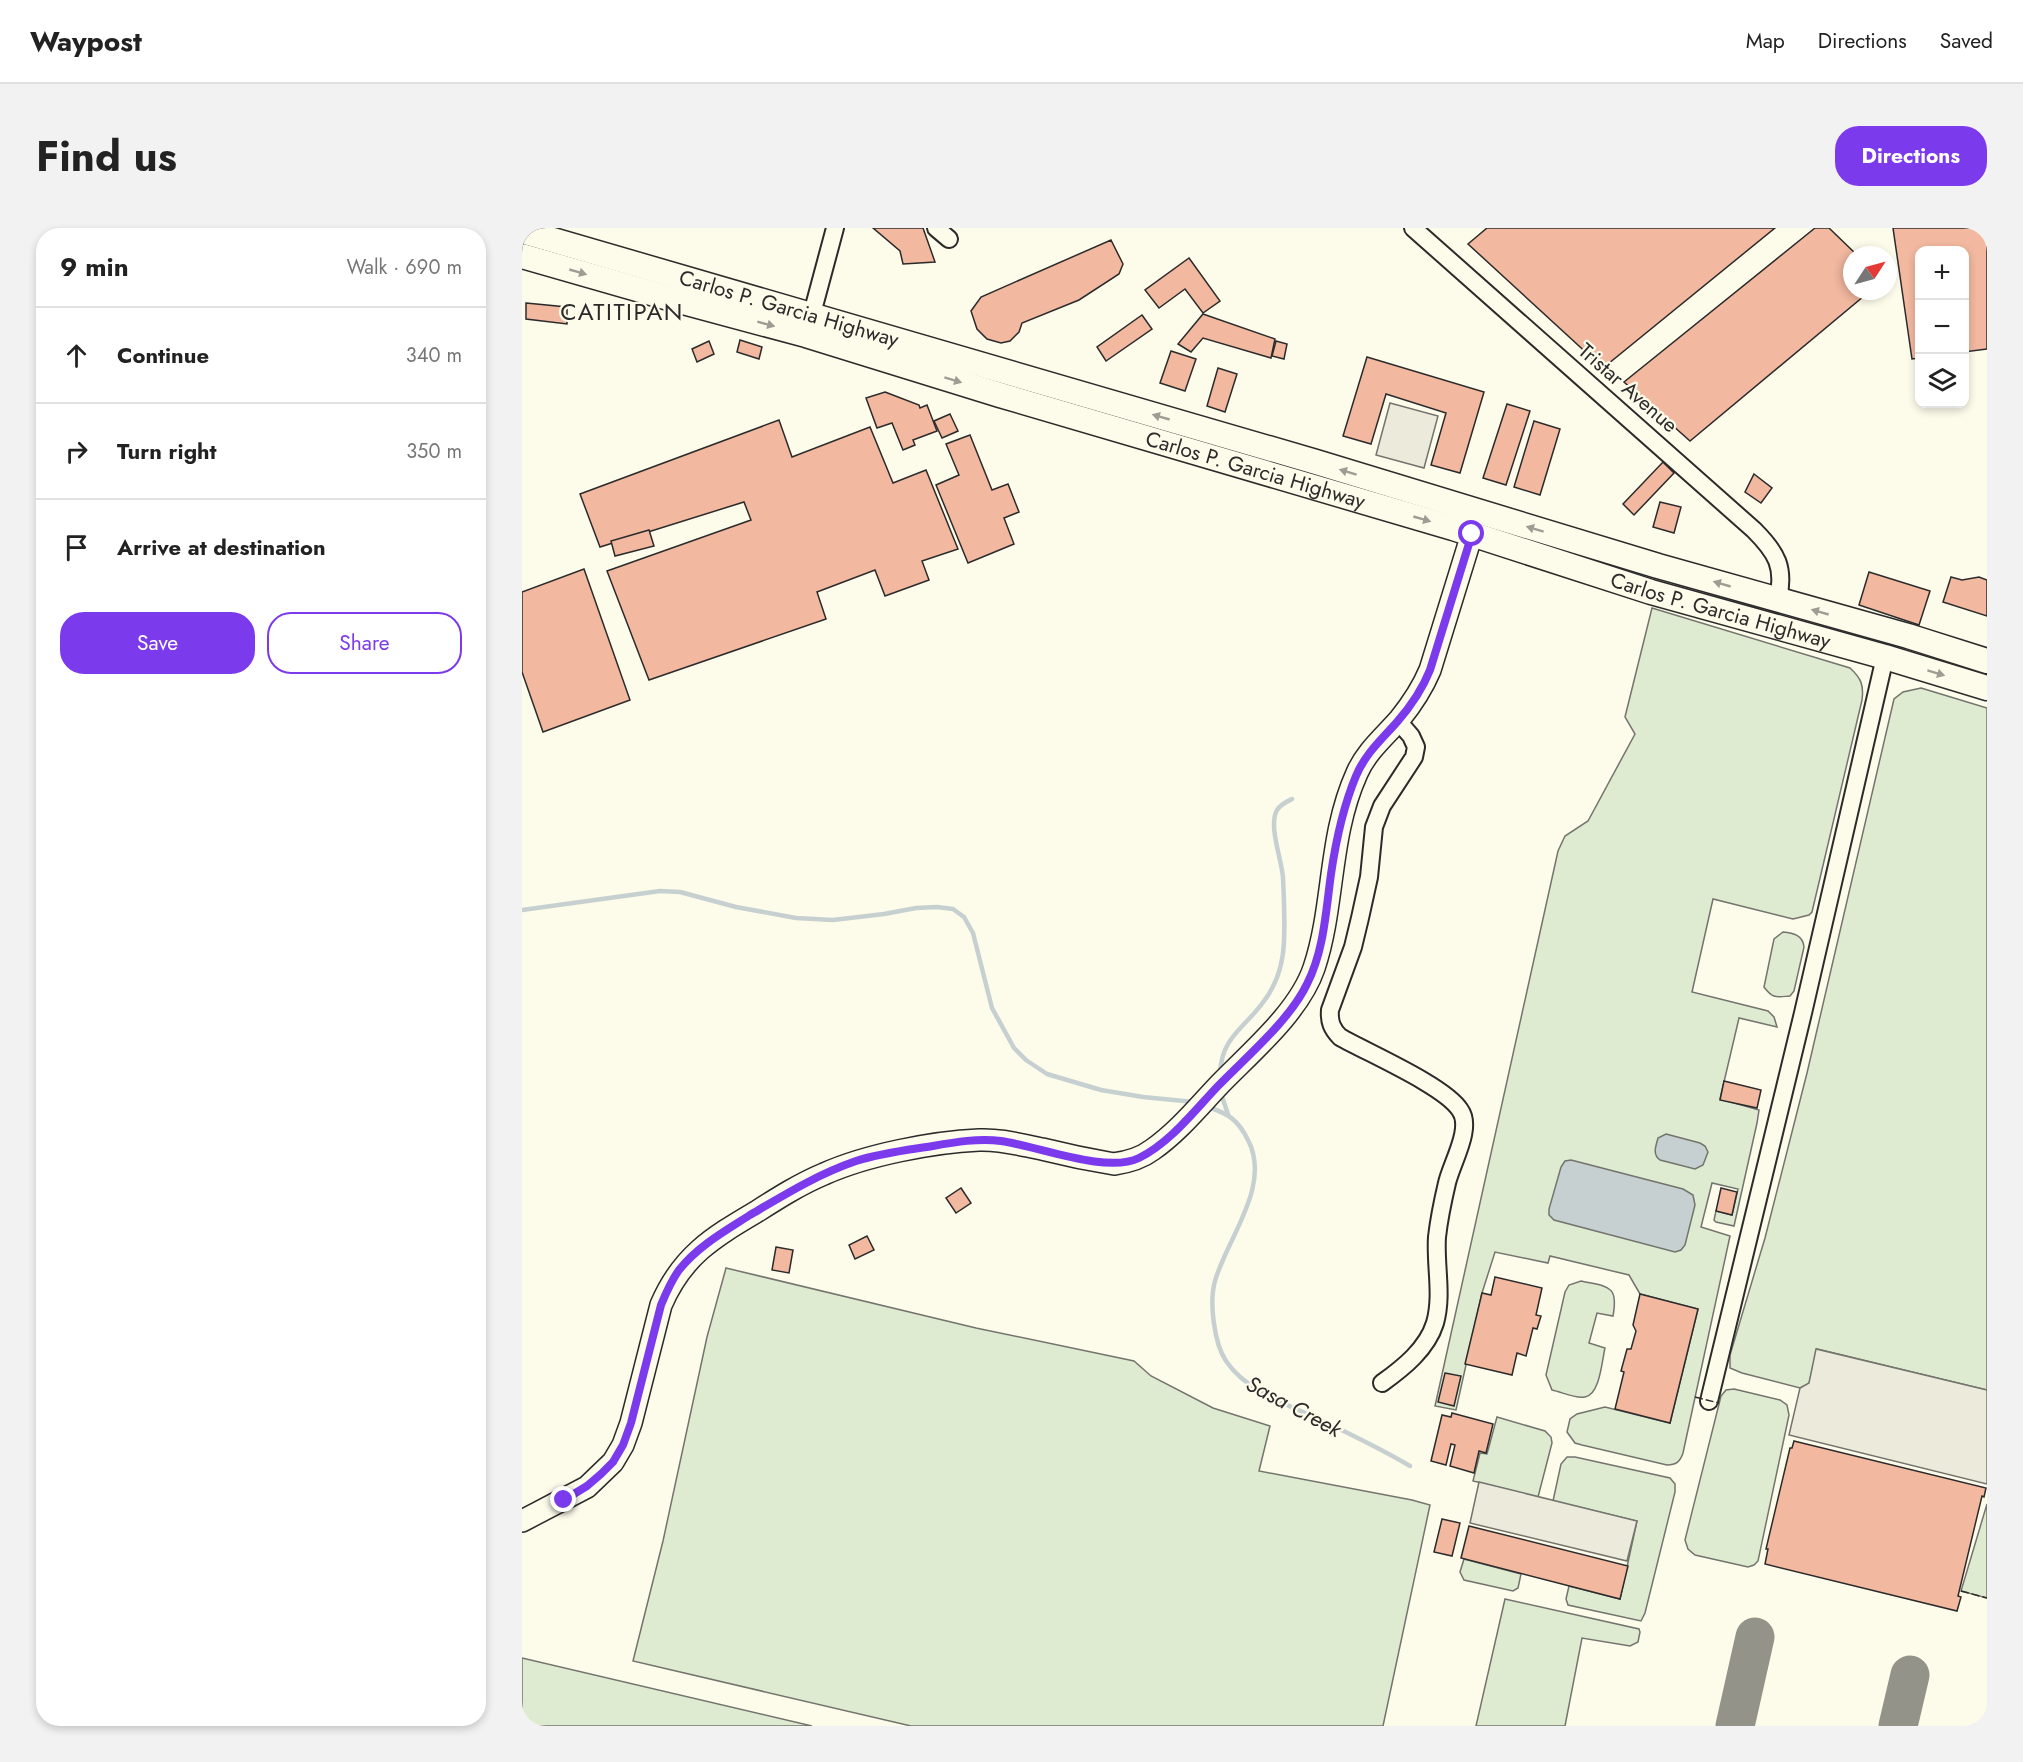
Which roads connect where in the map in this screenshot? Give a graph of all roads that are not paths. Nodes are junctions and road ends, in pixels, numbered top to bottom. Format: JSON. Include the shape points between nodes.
{"nodes":[{"id":1,"x":835,"y":228,"type":"edge"},
{"id":2,"x":936,"y":228,"type":"edge"},
{"id":3,"x":1413,"y":228,"type":"edge"},
{"id":4,"x":522,"y":231,"type":"edge"},
{"id":5,"x":950,"y":240,"type":"dead end"},
{"id":6,"x":522,"y":256,"type":"edge"},
{"id":7,"x":809,"y":325,"type":"junction"},
{"id":8,"x":1383,"y":495,"type":"junction"},
{"id":9,"x":1472,"y":534,"type":"junction"},
{"id":10,"x":1658,"y":566,"type":"junction"},
{"id":11,"x":1651,"y":592,"type":"junction"},
{"id":12,"x":1778,"y":600,"type":"junction"},
{"id":13,"x":1863,"y":624,"type":"junction"},
{"id":14,"x":1908,"y":636,"type":"junction"},
{"id":15,"x":1885,"y":657,"type":"junction"},
{"id":16,"x":1987,"y":661,"type":"edge"},
{"id":17,"x":1987,"y":688,"type":"edge"},
{"id":18,"x":1398,"y":721,"type":"junction"},
{"id":19,"x":1382,"y":1383,"type":"dead end"},
{"id":20,"x":1709,"y":1401,"type":"dead end"},
{"id":21,"x":522,"y":1521,"type":"edge"}],
"edges":[{"from":1,"to":7,"type":"street"},
{"from":2,"to":5,"type":"street"},
{"from":3,"to":12,"type":"street","name":"Tristar Avenue","via":[[1754,530],[1780,566]]},
{"from":4,"to":7,"type":"highway","name":"Carlos P. Garcia Highway"},
{"from":6,"to":7,"type":"highway","name":"Carlos P. Garcia Highway","one_way":true,"via":[[672,299]]},
{"from":7,"to":8,"type":"highway","name":"Carlos P. Garcia Highway","via":[[1000,395]]},
{"from":8,"to":9,"type":"highway","name":"Carlos P. Garcia Highway","one_way":true},
{"from":10,"to":8,"type":"highway","name":"Carlos P. Garcia Highway","one_way":true},
{"from":9,"to":11,"type":"highway","name":"Carlos P. Garcia Highway"},
{"from":9,"to":18,"type":"main road","via":[[1430,670],[1423,687]]},
{"from":10,"to":11,"type":"highway"},
{"from":12,"to":10,"type":"highway","name":"Carlos P. Garcia Highway","one_way":true},
{"from":11,"to":15,"type":"highway","name":"Carlos P. Garcia Highway"},
{"from":13,"to":12,"type":"highway","name":"Carlos P. Garcia Highway","one_way":true},
{"from":13,"to":14,"type":"highway","name":"Carlos P. Garcia Highway"},
{"from":13,"to":15,"type":"highway"},
{"from":14,"to":15,"type":"highway"},
{"from":14,"to":16,"type":"highway","name":"Carlos P. Garcia Highway"},
{"from":15,"to":17,"type":"highway","name":"Carlos P. Garcia Highway","one_way":true},
{"from":15,"to":20,"type":"street"},
{"from":18,"to":19,"type":"street","via":[[1416,747],[1414,757],[1382,806],[1374,826],[1360,918],[1329,1021],[1340,1037],[1449,1098],[1465,1119],[1465,1131],[1447,1183],[1437,1236],[1435,1324],[1413,1358]]},
{"from":18,"to":21,"type":"main road","via":[[1370,751],[1346,802],[1313,971],[1299,998],[1185,1121],[1152,1150],[1138,1159],[1120,1163],[1000,1141],[953,1143],[857,1161],[824,1174],[718,1235],[679,1270],[668,1288],[631,1423],[613,1462],[587,1486]]}]}
